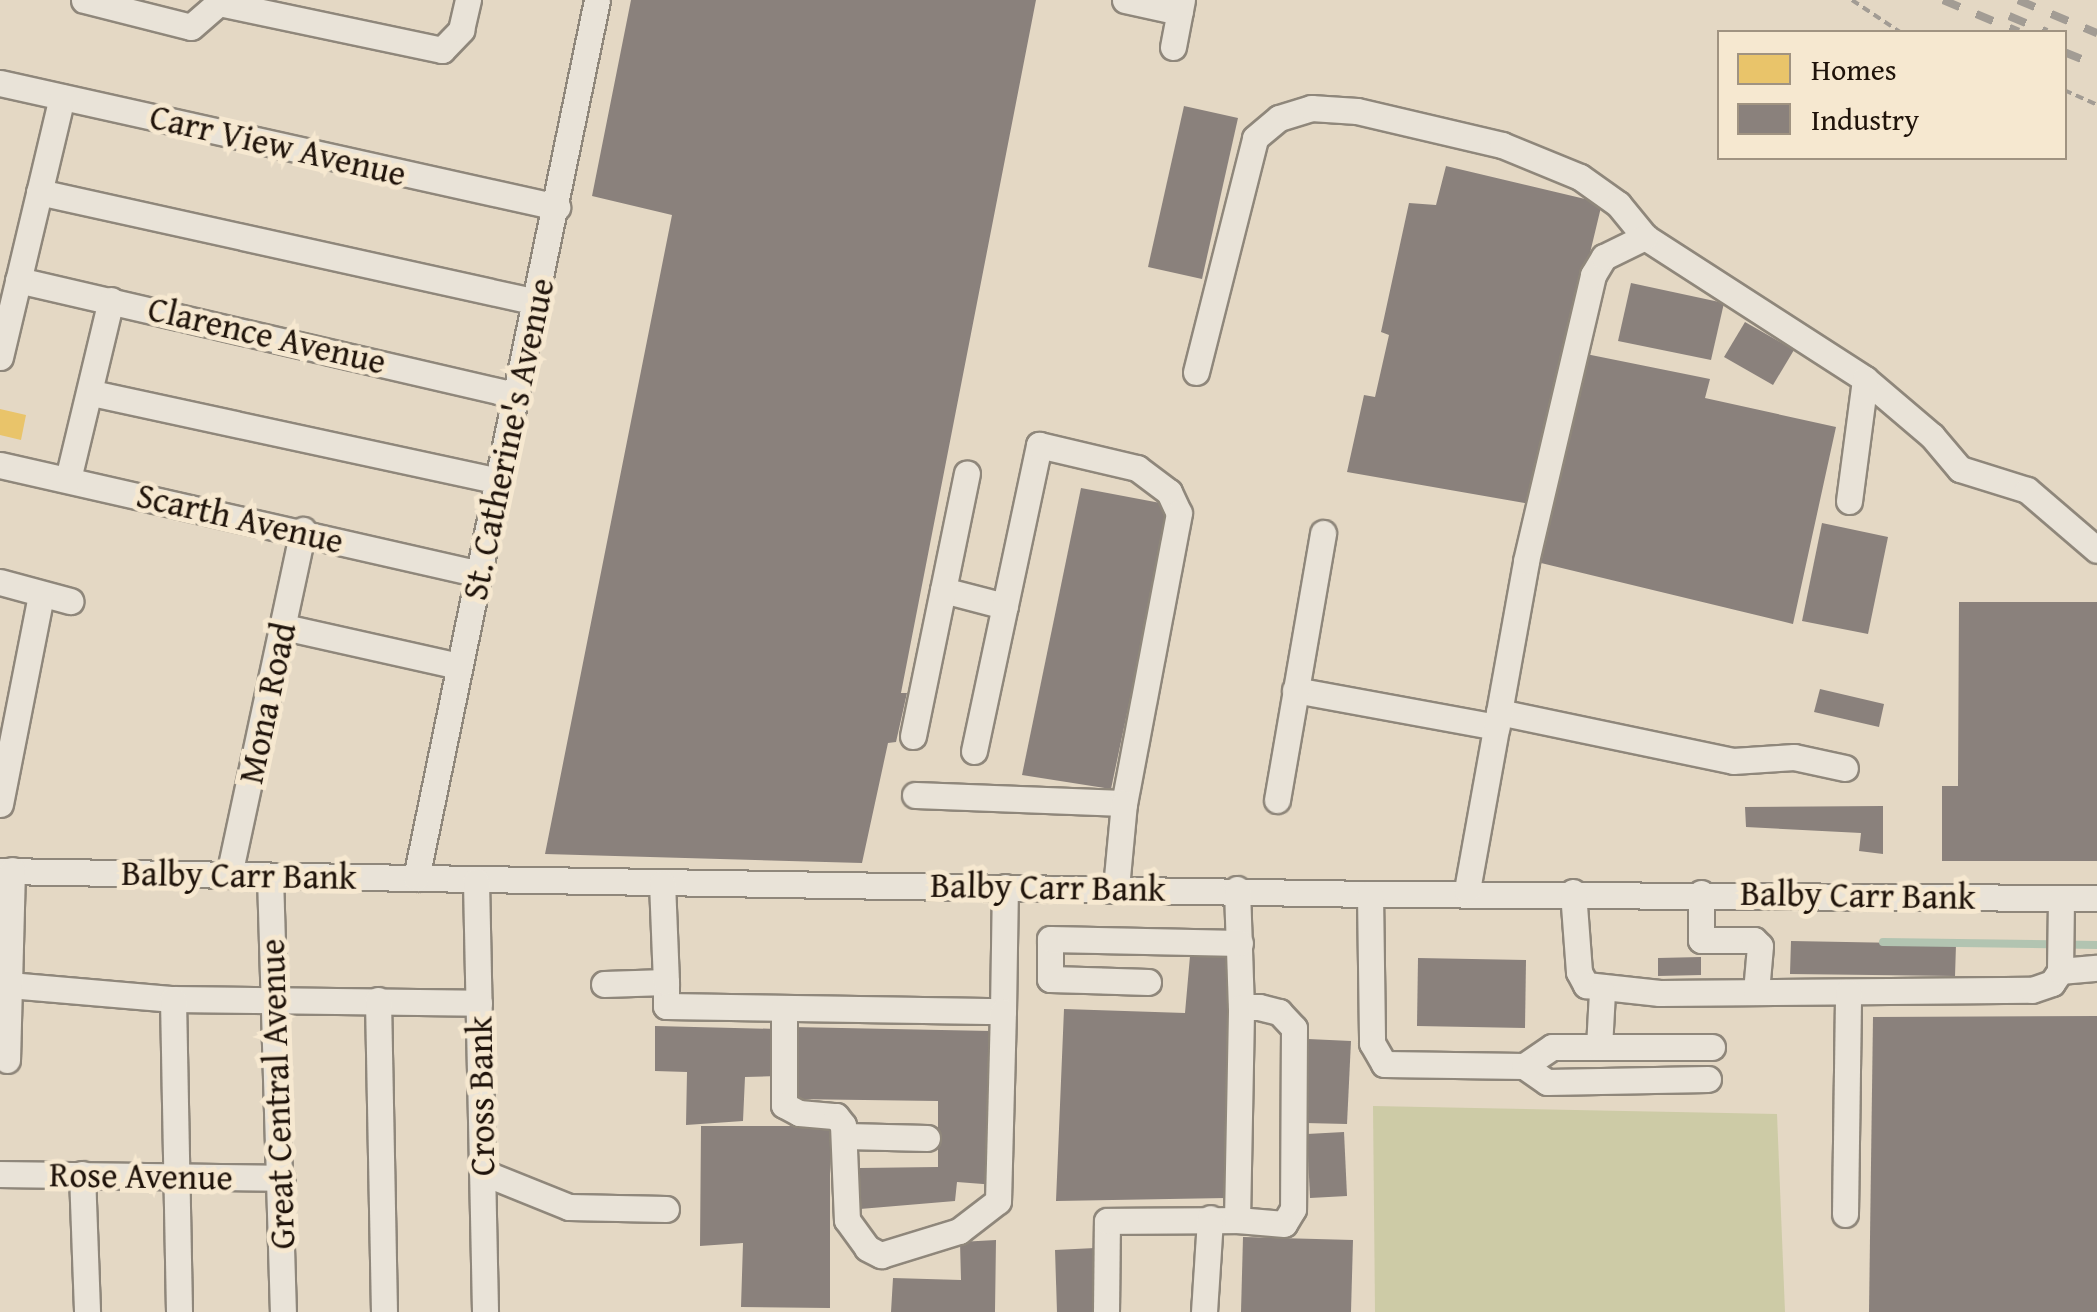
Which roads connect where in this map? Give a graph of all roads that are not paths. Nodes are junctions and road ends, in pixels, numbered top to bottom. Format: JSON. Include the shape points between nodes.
{"nodes":[{"id":1,"x":84,"y":0,"type":"edge"},
{"id":2,"x":468,"y":0,"type":"edge"},
{"id":3,"x":596,"y":0,"type":"edge"},
{"id":4,"x":1125,"y":0,"type":"edge"},
{"id":5,"x":1181,"y":6,"type":"edge"},
{"id":6,"x":1173,"y":46,"type":"dead end"},
{"id":7,"x":0,"y":83,"type":"edge"},
{"id":8,"x":62,"y":97,"type":"junction"},
{"id":9,"x":39,"y":192,"type":"junction"},
{"id":10,"x":557,"y":207,"type":"junction"},
{"id":11,"x":1646,"y":237,"type":"junction"},
{"id":12,"x":18,"y":280,"type":"junction"},
{"id":13,"x":111,"y":300,"type":"junction"},
{"id":14,"x":538,"y":302,"type":"junction"},
{"id":15,"x":0,"y":356,"type":"edge"},
{"id":16,"x":1196,"y":372,"type":"dead end"},
{"id":17,"x":1865,"y":379,"type":"junction"},
{"id":18,"x":92,"y":392,"type":"junction"},
{"id":19,"x":515,"y":395,"type":"junction"},
{"id":20,"x":0,"y":464,"type":"edge"},
{"id":21,"x":966,"y":474,"type":"dead end"},
{"id":22,"x":68,"y":479,"type":"junction"},
{"id":23,"x":500,"y":480,"type":"junction"},
{"id":24,"x":1849,"y":501,"type":"dead end"},
{"id":25,"x":302,"y":530,"type":"junction"},
{"id":26,"x":1324,"y":533,"type":"dead end"},
{"id":27,"x":2097,"y":550,"type":"edge"},
{"id":28,"x":479,"y":574,"type":"junction"},
{"id":29,"x":0,"y":582,"type":"edge"},
{"id":30,"x":943,"y":590,"type":"junction"},
{"id":31,"x":41,"y":594,"type":"junction"},
{"id":32,"x":70,"y":601,"type":"dead end"},
{"id":33,"x":1004,"y":606,"type":"junction"},
{"id":34,"x":284,"y":627,"type":"junction"},
{"id":35,"x":459,"y":666,"type":"junction"},
{"id":36,"x":1294,"y":690,"type":"junction"},
{"id":37,"x":1498,"y":719,"type":"junction"},
{"id":38,"x":913,"y":736,"type":"dead end"},
{"id":39,"x":974,"y":751,"type":"dead end"},
{"id":40,"x":1845,"y":768,"type":"dead end"},
{"id":41,"x":915,"y":795,"type":"dead end"},
{"id":42,"x":1277,"y":800,"type":"dead end"},
{"id":43,"x":1124,"y":802,"type":"junction"},
{"id":44,"x":0,"y":804,"type":"edge"},
{"id":45,"x":6,"y":870,"type":"edge"},
{"id":46,"x":229,"y":876,"type":"junction"},
{"id":47,"x":270,"y":876,"type":"junction"},
{"id":48,"x":416,"y":878,"type":"junction"},
{"id":49,"x":476,"y":881,"type":"junction"},
{"id":50,"x":662,"y":883,"type":"junction"},
{"id":51,"x":1005,"y":887,"type":"junction"},
{"id":52,"x":1116,"y":888,"type":"junction"},
{"id":53,"x":1237,"y":889,"type":"junction"},
{"id":54,"x":1467,"y":890,"type":"junction"},
{"id":55,"x":1572,"y":892,"type":"junction"},
{"id":56,"x":1700,"y":893,"type":"junction"},
{"id":57,"x":1370,"y":894,"type":"junction"},
{"id":58,"x":2061,"y":898,"type":"junction"},
{"id":59,"x":2097,"y":898,"type":"edge"},
{"id":60,"x":1240,"y":943,"type":"junction"},
{"id":61,"x":2060,"y":964,"type":"junction"},
{"id":62,"x":2097,"y":968,"type":"edge"},
{"id":63,"x":666,"y":982,"type":"junction"},
{"id":64,"x":1148,"y":982,"type":"dead end"},
{"id":65,"x":9,"y":984,"type":"junction"},
{"id":66,"x":604,"y":984,"type":"dead end"},
{"id":67,"x":1602,"y":992,"type":"junction"},
{"id":68,"x":1756,"y":992,"type":"junction"},
{"id":69,"x":1848,"y":992,"type":"junction"},
{"id":70,"x":274,"y":996,"type":"junction"},
{"id":71,"x":173,"y":999,"type":"junction"},
{"id":72,"x":378,"y":1000,"type":"junction"},
{"id":73,"x":478,"y":1004,"type":"junction"},
{"id":74,"x":1241,"y":1007,"type":"junction"},
{"id":75,"x":784,"y":1008,"type":"junction"},
{"id":76,"x":1003,"y":1011,"type":"junction"},
{"id":77,"x":1600,"y":1047,"type":"junction"},
{"id":78,"x":1712,"y":1047,"type":"dead end"},
{"id":79,"x":6,"y":1060,"type":"dead end"},
{"id":80,"x":1524,"y":1066,"type":"junction"},
{"id":81,"x":1708,"y":1079,"type":"dead end"},
{"id":82,"x":846,"y":1136,"type":"junction"},
{"id":83,"x":927,"y":1138,"type":"dead end"},
{"id":84,"x":482,"y":1172,"type":"junction"},
{"id":85,"x":0,"y":1174,"type":"edge"},
{"id":86,"x":82,"y":1174,"type":"junction"},
{"id":87,"x":176,"y":1177,"type":"junction"},
{"id":88,"x":282,"y":1178,"type":"junction"},
{"id":89,"x":666,"y":1210,"type":"dead end"},
{"id":90,"x":1844,"y":1214,"type":"dead end"},
{"id":91,"x":1210,"y":1218,"type":"junction"},
{"id":92,"x":1236,"y":1220,"type":"junction"},
{"id":93,"x":87,"y":1312,"type":"edge"},
{"id":94,"x":179,"y":1312,"type":"edge"},
{"id":95,"x":283,"y":1312,"type":"edge"},
{"id":96,"x":384,"y":1312,"type":"edge"},
{"id":97,"x":485,"y":1312,"type":"edge"},
{"id":98,"x":1106,"y":1312,"type":"edge"},
{"id":99,"x":1204,"y":1312,"type":"edge"}],
"edges":[{"from":1,"to":2,"type":"street","via":[[191,28],[219,4],[442,50],[461,30]]},
{"from":3,"to":10,"type":"street","name":"St. Catherine's Avenue"},
{"from":4,"to":5,"type":"street"},
{"from":5,"to":6,"type":"street"},
{"from":7,"to":8,"type":"street","name":"Carr View Avenue"},
{"from":8,"to":9,"type":"street"},
{"from":8,"to":10,"type":"street","name":"Carr View Avenue"},
{"from":9,"to":12,"type":"street"},
{"from":9,"to":14,"type":"street"},
{"from":10,"to":14,"type":"street","name":"St. Catherine's Avenue"},
{"from":11,"to":16,"type":"street","via":[[1618,204],[1580,177],[1502,145],[1357,111],[1311,108],[1280,118],[1255,138]]},
{"from":11,"to":17,"type":"street"},
{"from":11,"to":37,"type":"street","via":[[1604,257],[1593,275],[1526,560]]},
{"from":12,"to":13,"type":"street","name":"Clarence Avenue"},
{"from":12,"to":15,"type":"street"},
{"from":13,"to":18,"type":"street"},
{"from":13,"to":19,"type":"street","name":"Clarence Avenue"},
{"from":14,"to":19,"type":"street","name":"St. Catherine's Avenue"},
{"from":17,"to":24,"type":"street"},
{"from":17,"to":27,"type":"street","via":[[1960,469],[2027,490]]},
{"from":18,"to":22,"type":"street"},
{"from":18,"to":23,"type":"street"},
{"from":19,"to":23,"type":"street","name":"St. Catherine's Avenue"},
{"from":20,"to":22,"type":"street","name":"Scarth Avenue"},
{"from":21,"to":30,"type":"street"},
{"from":22,"to":25,"type":"street","name":"Scarth Avenue"},
{"from":23,"to":28,"type":"street","name":"St. Catherine's Avenue"},
{"from":25,"to":28,"type":"street","name":"Scarth Avenue"},
{"from":25,"to":34,"type":"street","name":"Mona Road"},
{"from":26,"to":36,"type":"street"},
{"from":28,"to":35,"type":"street","name":"St. Catherine's Avenue"},
{"from":29,"to":31,"type":"street"},
{"from":30,"to":33,"type":"street"},
{"from":30,"to":38,"type":"street"},
{"from":31,"to":32,"type":"street"},
{"from":31,"to":44,"type":"street"},
{"from":33,"to":39,"type":"street"},
{"from":33,"to":43,"type":"street","via":[[1039,445],[1136,468],[1169,492],[1178,513],[1176,545]]},
{"from":34,"to":35,"type":"street"},
{"from":34,"to":46,"type":"street","name":"Mona Road"},
{"from":35,"to":48,"type":"street","name":"St. Catherine's Avenue"},
{"from":36,"to":37,"type":"street"},
{"from":36,"to":42,"type":"street"},
{"from":37,"to":40,"type":"street","via":[[1733,760],[1794,757]]},
{"from":37,"to":54,"type":"street"},
{"from":41,"to":43,"type":"street"},
{"from":43,"to":52,"type":"street"},
{"from":45,"to":46,"type":"street","name":"Balby Carr Bank"},
{"from":45,"to":65,"type":"street"},
{"from":46,"to":47,"type":"street","name":"Balby Carr Bank"},
{"from":47,"to":48,"type":"street","name":"Balby Carr Bank"},
{"from":47,"to":70,"type":"street","name":"Great Central Avenue"},
{"from":48,"to":49,"type":"street","name":"Balby Carr Bank"},
{"from":49,"to":50,"type":"street","name":"Balby Carr Bank"},
{"from":49,"to":73,"type":"street","name":"Cross Bank"},
{"from":50,"to":51,"type":"street","name":"Balby Carr Bank"},
{"from":50,"to":63,"type":"street"},
{"from":51,"to":52,"type":"street","name":"Balby Carr Bank"},
{"from":51,"to":76,"type":"street"},
{"from":52,"to":53,"type":"street","name":"Balby Carr Bank"},
{"from":53,"to":57,"type":"street","name":"Balby Carr Bank"},
{"from":53,"to":60,"type":"street"},
{"from":54,"to":55,"type":"street","name":"Balby Carr Bank"},
{"from":54,"to":57,"type":"street","name":"Balby Carr Bank"},
{"from":55,"to":56,"type":"street","name":"Balby Carr Bank"},
{"from":55,"to":67,"type":"street","via":[[1579,972],[1586,985]]},
{"from":56,"to":58,"type":"street","name":"Balby Carr Bank"},
{"from":56,"to":68,"type":"street","via":[[1701,940],[1754,940],[1760,946]]},
{"from":57,"to":80,"type":"street","via":[[1377,1058],[1384,1064]]},
{"from":58,"to":59,"type":"street","name":"Balby Carr Bank"},
{"from":58,"to":61,"type":"street"},
{"from":60,"to":64,"type":"street","via":[[1050,938],[1050,980]]},
{"from":60,"to":74,"type":"street"},
{"from":61,"to":62,"type":"street"},
{"from":61,"to":69,"type":"street","via":[[2052,983],[2032,990]]},
{"from":63,"to":66,"type":"street"},
{"from":63,"to":75,"type":"street","via":[[666,1006]]},
{"from":65,"to":71,"type":"street"},
{"from":65,"to":79,"type":"street"},
{"from":67,"to":68,"type":"street"},
{"from":67,"to":77,"type":"street"},
{"from":68,"to":69,"type":"street"},
{"from":69,"to":90,"type":"street"},
{"from":70,"to":71,"type":"street"},
{"from":70,"to":72,"type":"street"},
{"from":70,"to":88,"type":"street","name":"Great Central Avenue"},
{"from":71,"to":87,"type":"street"},
{"from":72,"to":73,"type":"street"},
{"from":72,"to":96,"type":"street"},
{"from":73,"to":84,"type":"street","name":"Cross Bank"},
{"from":74,"to":92,"type":"street"},
{"from":74,"to":92,"type":"street","via":[[1279,1012],[1294,1028],[1293,1209],[1284,1224]]},
{"from":75,"to":76,"type":"street"},
{"from":75,"to":82,"type":"street","via":[[784,1104],[799,1113],[836,1116]]},
{"from":76,"to":82,"type":"street","via":[[1001,1187],[980,1220],[937,1241],[881,1255],[867,1248],[848,1220]]},
{"from":77,"to":78,"type":"street"},
{"from":77,"to":80,"type":"street","via":[[1552,1047]]},
{"from":80,"to":81,"type":"street","via":[[1547,1082]]},
{"from":82,"to":83,"type":"street"},
{"from":84,"to":89,"type":"street","via":[[569,1207]]},
{"from":84,"to":97,"type":"street","name":"Cross Bank"},
{"from":85,"to":86,"type":"street","name":"Rose Avenue"},
{"from":86,"to":87,"type":"street","name":"Rose Avenue"},
{"from":86,"to":93,"type":"street"},
{"from":87,"to":88,"type":"street","name":"Rose Avenue"},
{"from":87,"to":94,"type":"street"},
{"from":88,"to":95,"type":"street","name":"Great Central Avenue"},
{"from":91,"to":92,"type":"street"},
{"from":91,"to":98,"type":"street","via":[[1107,1221]]},
{"from":91,"to":99,"type":"street"}]}
